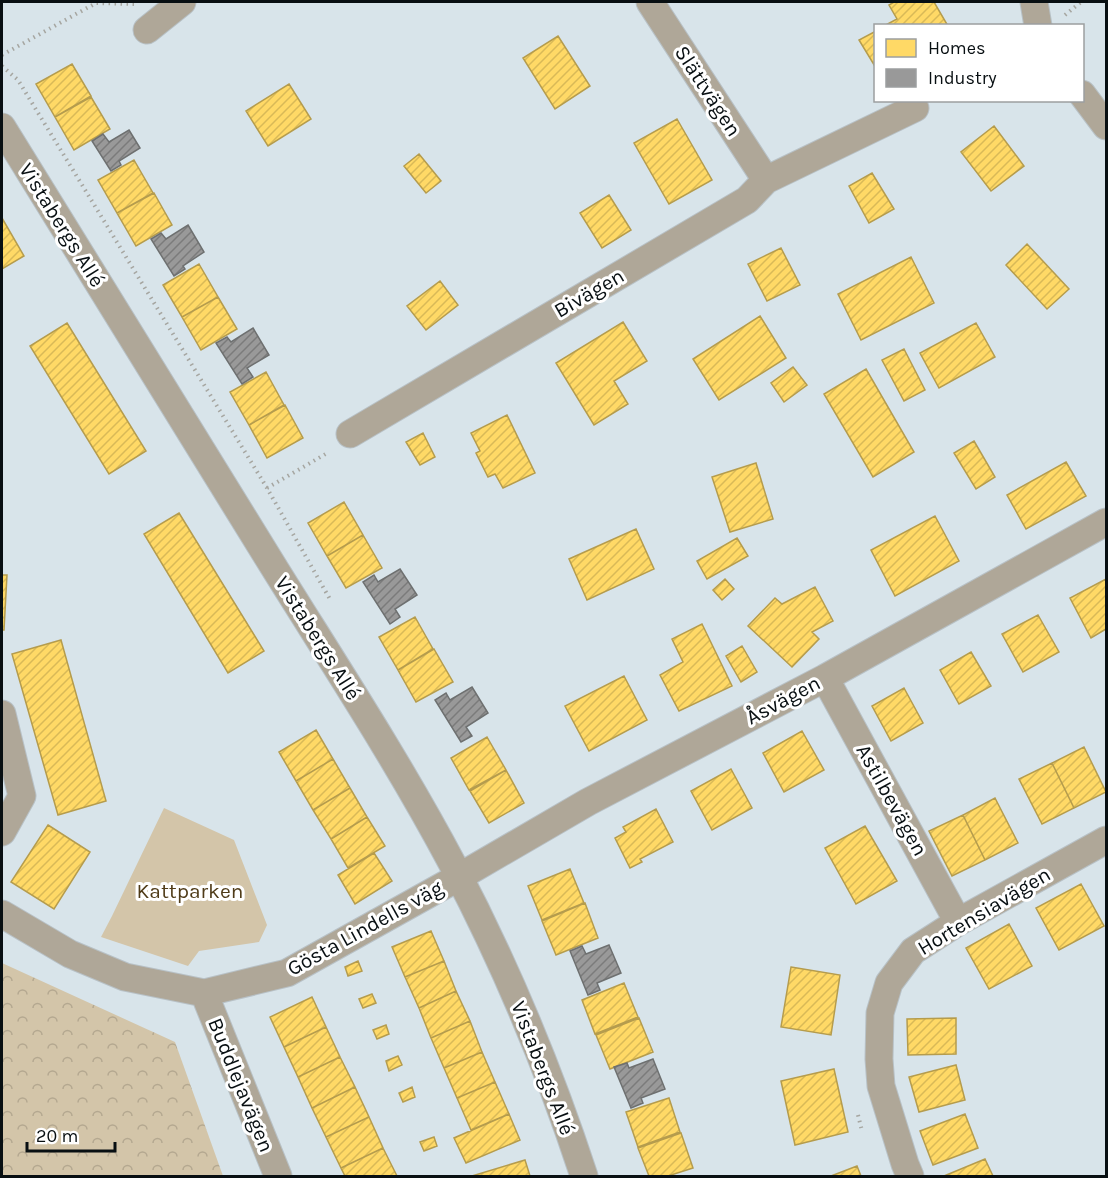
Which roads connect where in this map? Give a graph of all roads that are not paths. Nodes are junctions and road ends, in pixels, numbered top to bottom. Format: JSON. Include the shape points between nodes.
{"nodes":[{"id":1,"x":182,"y":2,"type":"edge"},
{"id":2,"x":650,"y":2,"type":"edge"},
{"id":3,"x":1034,"y":2,"type":"edge"},
{"id":4,"x":1038,"y":24,"type":"edge"},
{"id":5,"x":147,"y":30,"type":"road end"},
{"id":6,"x":1084,"y":95,"type":"edge"},
{"id":7,"x":915,"y":108,"type":"dead end"},
{"id":8,"x":1107,"y":126,"type":"edge"},
{"id":9,"x":2,"y":127,"type":"edge"},
{"id":10,"x":766,"y":180,"type":"junction"},
{"id":11,"x":350,"y":434,"type":"road end"},
{"id":12,"x":1107,"y":522,"type":"edge"},
{"id":13,"x":825,"y":678,"type":"junction"},
{"id":14,"x":2,"y":714,"type":"edge"},
{"id":15,"x":4,"y":824,"type":"edge"},
{"id":16,"x":1107,"y":840,"type":"edge"},
{"id":17,"x":459,"y":877,"type":"junction"},
{"id":18,"x":2,"y":914,"type":"edge"},
{"id":19,"x":958,"y":922,"type":"junction"},
{"id":20,"x":204,"y":993,"type":"junction"},
{"id":21,"x":278,"y":1176,"type":"edge"},
{"id":22,"x":584,"y":1176,"type":"edge"},
{"id":23,"x":910,"y":1176,"type":"edge"}],
"edges":[{"from":1,"to":5,"type":"street"},
{"from":2,"to":10,"type":"street","name":"Slättvägen"},
{"from":3,"to":4,"type":"street"},
{"from":6,"to":8,"type":"street"},
{"from":7,"to":10,"type":"street","name":"Bivägen"},
{"from":9,"to":17,"type":"street","name":"Vistabergs Allé","via":[[377,733]]},
{"from":10,"to":11,"type":"street","name":"Bivägen","via":[[747,200]]},
{"from":12,"to":13,"type":"street","name":"Åsvägen"},
{"from":13,"to":17,"type":"street","name":"Åsvägen","via":[[588,802]]},
{"from":13,"to":19,"type":"street","name":"Astilbevägen"},
{"from":14,"to":15,"type":"street","via":[[22,796]]},
{"from":16,"to":19,"type":"street","name":"Hortensiavägen"},
{"from":17,"to":20,"type":"street","name":"Gösta Lindells väg","via":[[287,973]]},
{"from":17,"to":22,"type":"street","name":"Vistabergs Allé","via":[[521,1009]]},
{"from":18,"to":20,"type":"street","name":"Gösta Lindells väg","via":[[70,954],[125,977]]},
{"from":19,"to":23,"type":"street","name":"Hortensiavägen","via":[[913,951],[889,982],[880,1012],[881,1086]]},
{"from":20,"to":21,"type":"street","name":"Buddlejavägen"}]}
